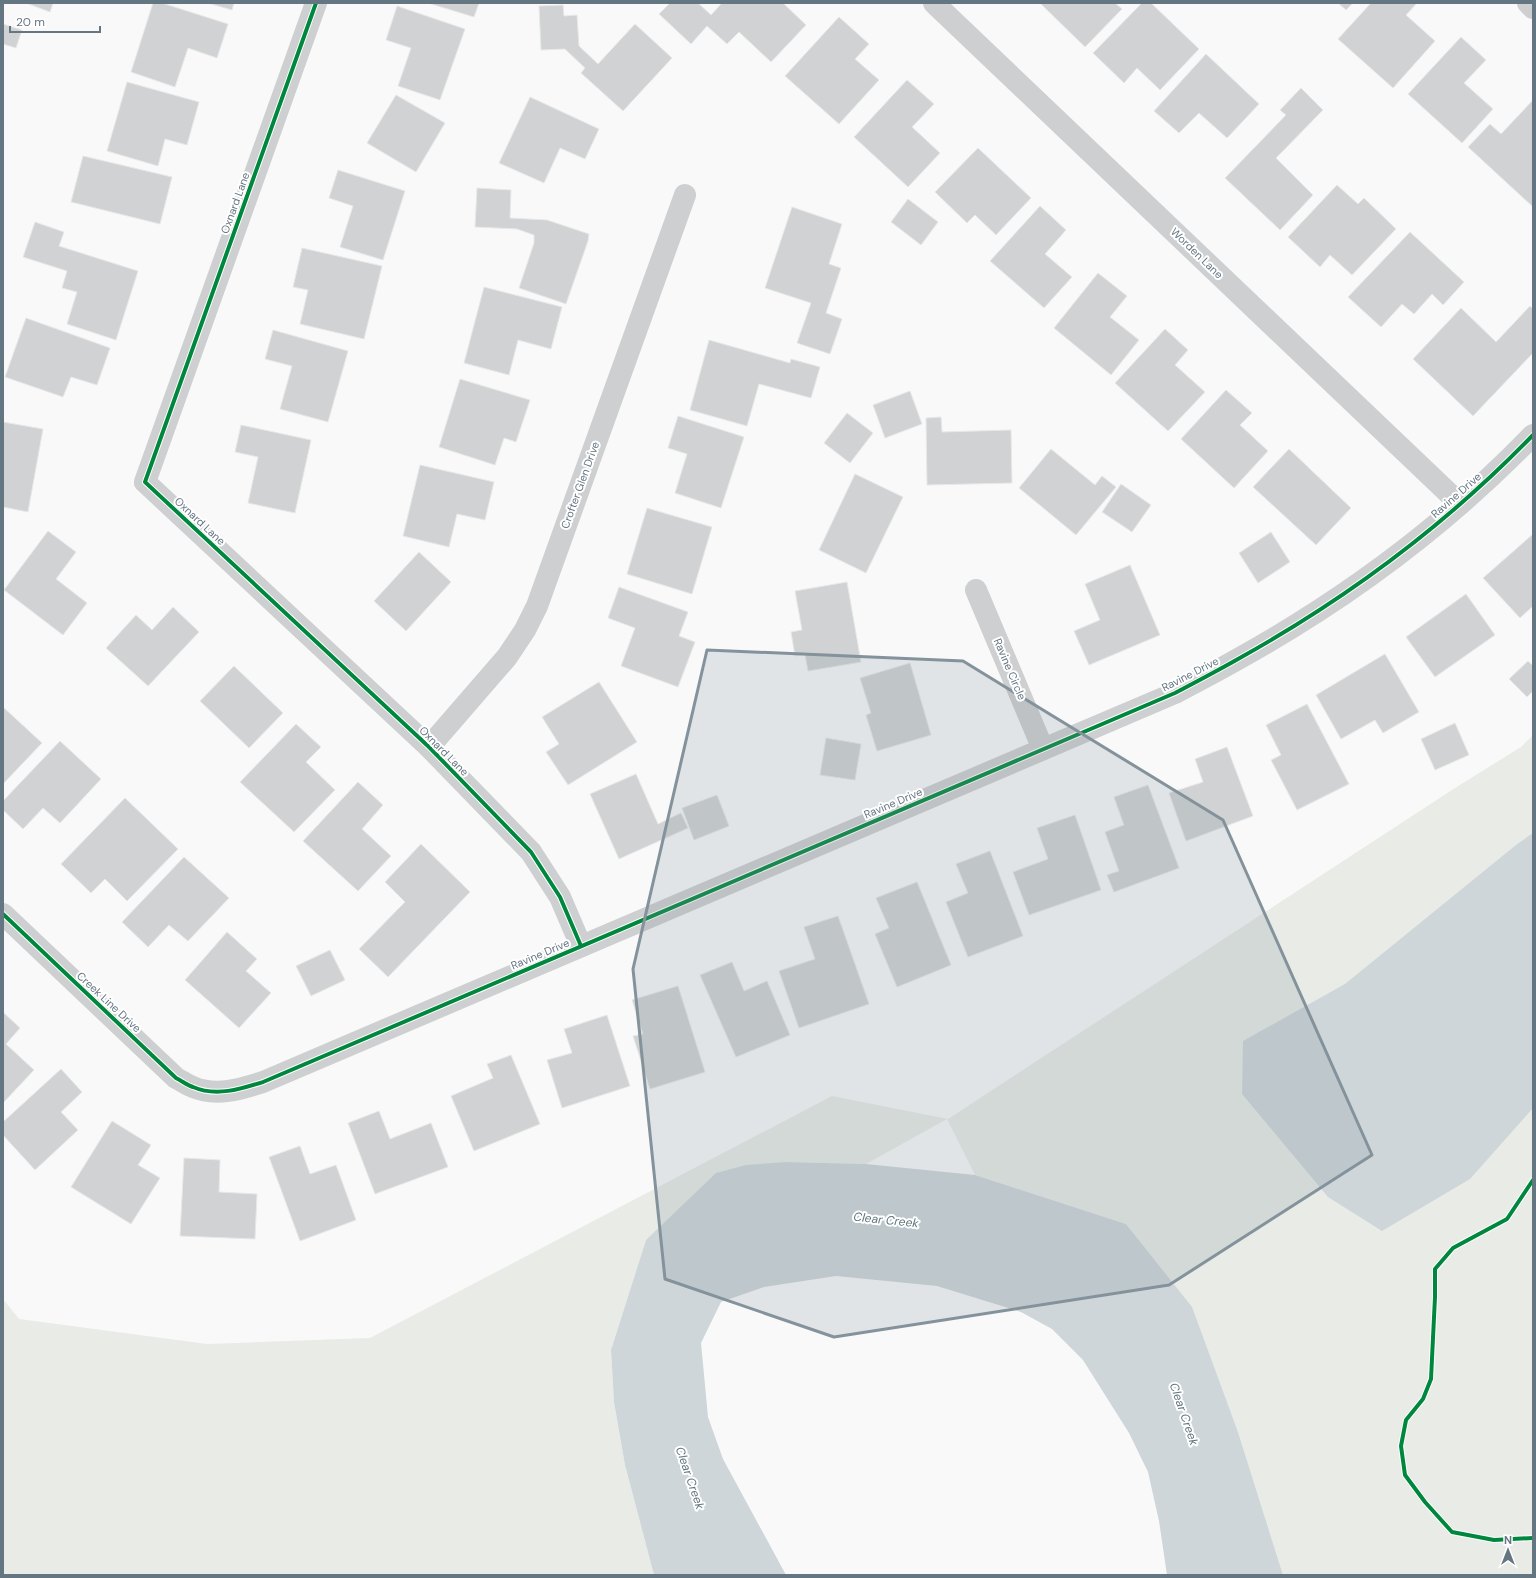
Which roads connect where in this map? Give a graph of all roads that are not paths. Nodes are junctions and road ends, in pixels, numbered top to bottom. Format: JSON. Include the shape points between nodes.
{"nodes":[{"id":1,"x":316,"y":3,"type":"edge"},
{"id":2,"x":934,"y":3,"type":"edge"},
{"id":3,"x":1528,"y":3,"type":"edge"},
{"id":4,"x":1533,"y":8,"type":"edge"},
{"id":5,"x":685,"y":195,"type":"dead end"},
{"id":6,"x":1533,"y":435,"type":"edge"},
{"id":7,"x":1460,"y":504,"type":"junction"},
{"id":8,"x":976,"y":590,"type":"dead end"},
{"id":9,"x":429,"y":747,"type":"junction"},
{"id":10,"x":1043,"y":749,"type":"junction"},
{"id":11,"x":3,"y":914,"type":"edge"},
{"id":12,"x":581,"y":946,"type":"junction"},
{"id":13,"x":208,"y":1092,"type":"joint"}],
"edges":[{"from":1,"to":9,"type":"street","name":"Oxnard Lane","via":[[144,482]]},
{"from":2,"to":7,"type":"street","name":"Worden Lane"},
{"from":3,"to":4,"type":"street"},
{"from":5,"to":9,"type":"street","name":"Crofter Glen Drive","via":[[537,606],[507,658]]},
{"from":6,"to":7,"type":"street","name":"Ravine Drive"},
{"from":7,"to":10,"type":"street","name":"Ravine Drive","via":[[1410,546],[1356,585],[1239,659],[1174,693]]},
{"from":8,"to":10,"type":"street","name":"Ravine Circle"},
{"from":9,"to":12,"type":"street","name":"Oxnard Lane","via":[[531,852],[560,897]]},
{"from":10,"to":12,"type":"street","name":"Ravine Drive"},
{"from":11,"to":13,"type":"street","name":"Creek Line Drive","via":[[176,1078]]},
{"from":12,"to":13,"type":"street","name":"Ravine Drive","via":[[264,1082],[235,1091]]}]}
